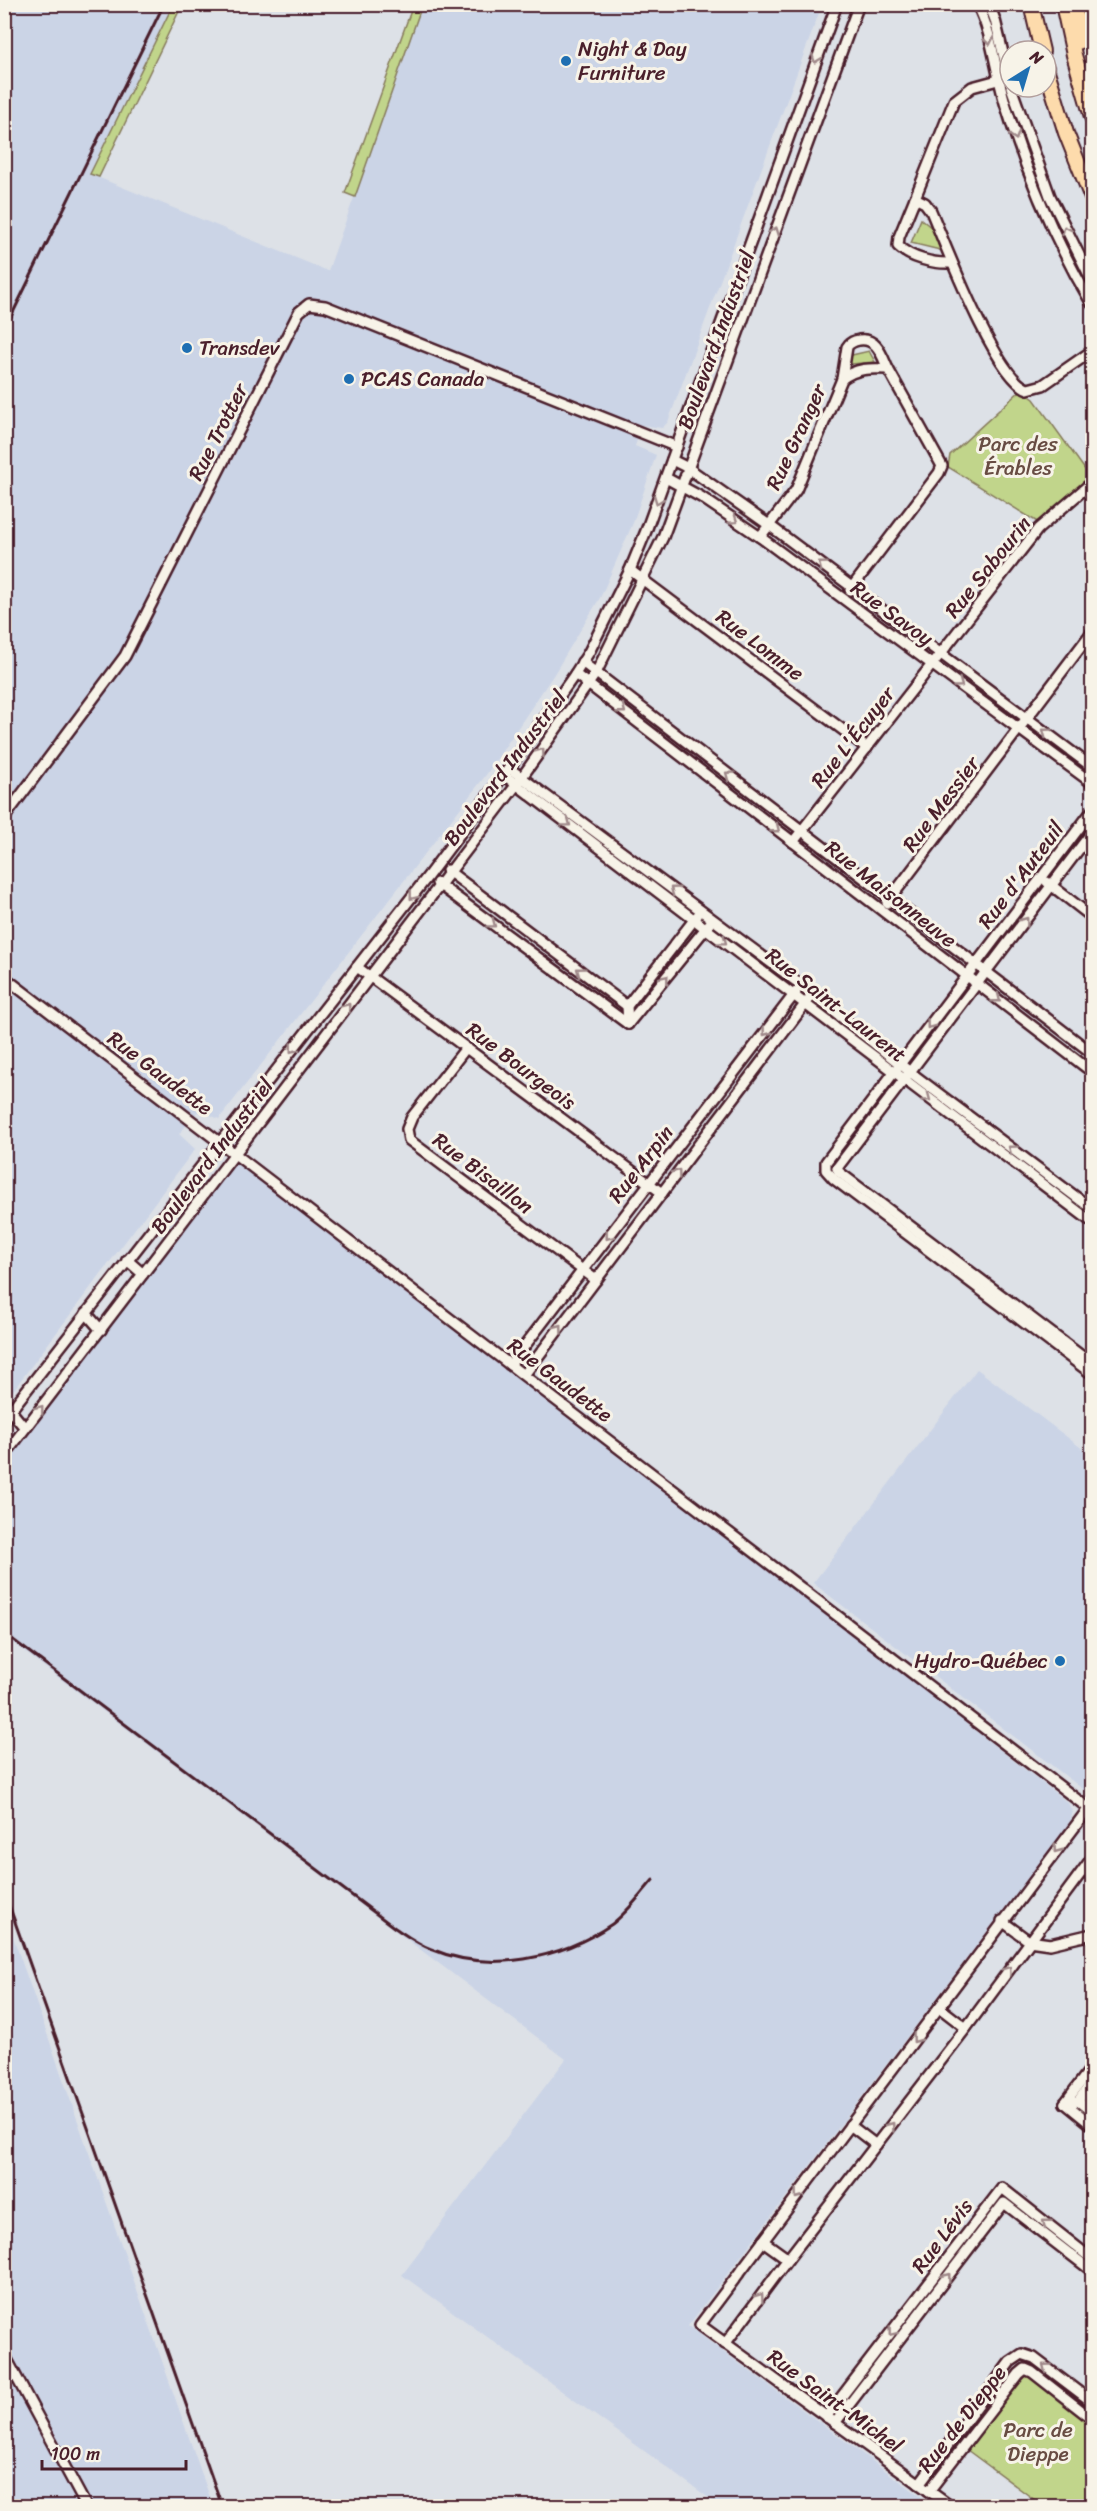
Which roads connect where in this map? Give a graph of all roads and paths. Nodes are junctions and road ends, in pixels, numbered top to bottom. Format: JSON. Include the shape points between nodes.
{"nodes":[{"id":1,"x":837,"y":4,"type":"edge"},
{"id":2,"x":859,"y":4,"type":"edge"},
{"id":3,"x":976,"y":4,"type":"edge"},
{"id":4,"x":989,"y":4,"type":"edge"},
{"id":5,"x":1031,"y":4,"type":"edge"},
{"id":6,"x":1063,"y":4,"type":"edge"},
{"id":7,"x":1076,"y":4,"type":"edge"},
{"id":8,"x":1000,"y":39,"type":"edge"},
{"id":9,"x":1039,"y":39,"type":"edge"},
{"id":10,"x":1080,"y":77,"type":"junction"},
{"id":11,"x":998,"y":80,"type":"joint"},
{"id":12,"x":1004,"y":99,"type":"edge"},
{"id":13,"x":1016,"y":99,"type":"edge"},
{"id":14,"x":1056,"y":99,"type":"edge"},
{"id":15,"x":1092,"y":117,"type":"edge"},
{"id":16,"x":915,"y":198,"type":"junction"},
{"id":17,"x":1092,"y":198,"type":"edge"},
{"id":18,"x":951,"y":263,"type":"junction"},
{"id":19,"x":1092,"y":281,"type":"edge"},
{"id":20,"x":1092,"y":304,"type":"edge"},
{"id":21,"x":1092,"y":351,"type":"edge"},
{"id":22,"x":888,"y":369,"type":"junction"},
{"id":23,"x":842,"y":380,"type":"junction"},
{"id":24,"x":677,"y":447,"type":"junction"},
{"id":25,"x":672,"y":460,"type":"junction"},
{"id":26,"x":688,"y":468,"type":"junction"},
{"id":27,"x":666,"y":478,"type":"junction"},
{"id":28,"x":681,"y":486,"type":"junction"},
{"id":29,"x":1092,"y":489,"type":"edge"},
{"id":30,"x":769,"y":525,"type":"junction"},
{"id":31,"x":760,"y":537,"type":"junction"},
{"id":32,"x":630,"y":570,"type":"junction"},
{"id":33,"x":644,"y":580,"type":"junction"},
{"id":34,"x":853,"y":588,"type":"junction"},
{"id":35,"x":843,"y":599,"type":"junction"},
{"id":36,"x":1092,"y":632,"type":"edge"},
{"id":37,"x":941,"y":654,"type":"junction"},
{"id":38,"x":582,"y":662,"type":"junction"},
{"id":39,"x":933,"y":665,"type":"junction"},
{"id":40,"x":596,"y":673,"type":"junction"},
{"id":41,"x":575,"y":674,"type":"junction"},
{"id":42,"x":589,"y":685,"type":"junction"},
{"id":43,"x":1028,"y":719,"type":"junction"},
{"id":44,"x":1020,"y":729,"type":"junction"},
{"id":45,"x":867,"y":748,"type":"junction"},
{"id":46,"x":708,"y":759,"type":"junction"},
{"id":47,"x":1092,"y":767,"type":"edge"},
{"id":48,"x":699,"y":770,"type":"junction"},
{"id":49,"x":507,"y":771,"type":"junction"},
{"id":50,"x":520,"y":781,"type":"junction"},
{"id":51,"x":1092,"y":783,"type":"edge"},
{"id":52,"x":1092,"y":811,"type":"edge"},
{"id":53,"x":4,"y":818,"type":"edge"},
{"id":54,"x":802,"y":831,"type":"junction"},
{"id":55,"x":1092,"y":832,"type":"edge"},
{"id":56,"x":793,"y":842,"type":"junction"},
{"id":57,"x":624,"y":852,"type":"junction"},
{"id":58,"x":617,"y":861,"type":"junction"},
{"id":59,"x":438,"y":864,"type":"junction"},
{"id":60,"x":450,"y":873,"type":"junction"},
{"id":61,"x":428,"y":876,"type":"junction"},
{"id":62,"x":1042,"y":878,"type":"junction"},
{"id":63,"x":440,"y":885,"type":"junction"},
{"id":64,"x":1052,"y":885,"type":"junction"},
{"id":65,"x":891,"y":899,"type":"junction"},
{"id":66,"x":702,"y":910,"type":"junction"},
{"id":67,"x":882,"y":910,"type":"junction"},
{"id":68,"x":1092,"y":917,"type":"edge"},
{"id":69,"x":694,"y":919,"type":"junction"},
{"id":70,"x":713,"y":919,"type":"junction"},
{"id":71,"x":706,"y":928,"type":"junction"},
{"id":72,"x":552,"y":949,"type":"junction"},
{"id":73,"x":543,"y":961,"type":"junction"},
{"id":74,"x":976,"y":964,"type":"junction"},
{"id":75,"x":357,"y":967,"type":"junction"},
{"id":76,"x":986,"y":972,"type":"junction"},
{"id":77,"x":967,"y":976,"type":"junction"},
{"id":78,"x":4,"y":977,"type":"edge"},
{"id":79,"x":370,"y":977,"type":"junction"},
{"id":80,"x":977,"y":983,"type":"junction"},
{"id":81,"x":801,"y":985,"type":"junction"},
{"id":82,"x":813,"y":994,"type":"junction"},
{"id":83,"x":794,"y":995,"type":"junction"},
{"id":84,"x":805,"y":1004,"type":"junction"},
{"id":85,"x":627,"y":1006,"type":"junction"},
{"id":86,"x":628,"y":1024,"type":"junction"},
{"id":87,"x":1070,"y":1036,"type":"junction"},
{"id":88,"x":466,"y":1048,"type":"junction"},
{"id":89,"x":1061,"y":1048,"type":"junction"},
{"id":90,"x":1092,"y":1053,"type":"edge"},
{"id":91,"x":897,"y":1069,"type":"junction"},
{"id":92,"x":1092,"y":1072,"type":"edge"},
{"id":93,"x":907,"y":1076,"type":"junction"},
{"id":94,"x":219,"y":1142,"type":"junction"},
{"id":95,"x":236,"y":1154,"type":"junction"},
{"id":96,"x":826,"y":1166,"type":"junction"},
{"id":97,"x":837,"y":1168,"type":"junction"},
{"id":98,"x":1036,"y":1173,"type":"junction"},
{"id":99,"x":649,"y":1184,"type":"junction"},
{"id":100,"x":662,"y":1193,"type":"junction"},
{"id":101,"x":1092,"y":1209,"type":"edge"},
{"id":102,"x":1092,"y":1222,"type":"edge"},
{"id":103,"x":127,"y":1260,"type":"junction"},
{"id":104,"x":582,"y":1270,"type":"junction"},
{"id":105,"x":963,"y":1271,"type":"junction"},
{"id":106,"x":143,"y":1274,"type":"junction"},
{"id":107,"x":596,"y":1280,"type":"junction"},
{"id":108,"x":86,"y":1313,"type":"junction"},
{"id":109,"x":100,"y":1330,"type":"junction"},
{"id":110,"x":510,"y":1365,"type":"junction"},
{"id":111,"x":1092,"y":1371,"type":"edge"},
{"id":112,"x":524,"y":1375,"type":"junction"},
{"id":113,"x":11,"y":1411,"type":"junction"},
{"id":114,"x":4,"y":1419,"type":"edge"},
{"id":115,"x":25,"y":1428,"type":"junction"},
{"id":116,"x":4,"y":1455,"type":"edge"},
{"id":117,"x":1091,"y":1807,"type":"edge"},
{"id":118,"x":1092,"y":1858,"type":"edge"},
{"id":119,"x":1002,"y":1921,"type":"junction"},
{"id":120,"x":1092,"y":1934,"type":"edge"},
{"id":121,"x":1029,"y":1941,"type":"junction"},
{"id":122,"x":940,"y":2008,"type":"junction"},
{"id":123,"x":966,"y":2028,"type":"junction"},
{"id":124,"x":1092,"y":2067,"type":"edge"},
{"id":125,"x":1092,"y":2082,"type":"edge"},
{"id":126,"x":1078,"y":2101,"type":"junction"},
{"id":127,"x":1065,"y":2103,"type":"junction"},
{"id":128,"x":1092,"y":2112,"type":"edge"},
{"id":129,"x":1092,"y":2125,"type":"edge"},
{"id":130,"x":850,"y":2126,"type":"junction"},
{"id":131,"x":876,"y":2145,"type":"junction"},
{"id":132,"x":1002,"y":2188,"type":"junction"},
{"id":133,"x":1004,"y":2203,"type":"junction"},
{"id":134,"x":763,"y":2241,"type":"junction"},
{"id":135,"x":788,"y":2259,"type":"junction"},
{"id":136,"x":1092,"y":2259,"type":"edge"},
{"id":137,"x":1092,"y":2271,"type":"edge"},
{"id":138,"x":912,"y":2306,"type":"junction"},
{"id":139,"x":920,"y":2312,"type":"junction"},
{"id":140,"x":725,"y":2344,"type":"junction"},
{"id":141,"x":4,"y":2354,"type":"edge"},
{"id":142,"x":1022,"y":2354,"type":"junction"},
{"id":143,"x":1025,"y":2369,"type":"junction"},
{"id":144,"x":1092,"y":2402,"type":"edge"},
{"id":145,"x":826,"y":2417,"type":"junction"},
{"id":146,"x":1092,"y":2419,"type":"edge"},
{"id":147,"x":835,"y":2423,"type":"junction"},
{"id":148,"x":919,"y":2484,"type":"junction"},
{"id":149,"x":929,"y":2491,"type":"junction"},
{"id":150,"x":86,"y":2506,"type":"edge"},
{"id":151,"x":950,"y":2506,"type":"edge"}],
"edges":[{"from":1,"to":24,"type":"street","name":"Boulevard Industriel","one_way":true},
{"from":26,"to":2,"type":"street","name":"Boulevard Industriel","one_way":true},
{"from":3,"to":11,"type":"street","one_way":true},
{"from":4,"to":8,"type":"street"},
{"from":5,"to":9,"type":"highway"},
{"from":6,"to":10,"type":"highway"},
{"from":7,"to":10,"type":"highway"},
{"from":10,"to":15,"type":"highway"},
{"from":11,"to":16,"type":"street","via":[[968,89],[954,101]]},
{"from":12,"to":20,"type":"street","one_way":true,"via":[[1040,200]]},
{"from":19,"to":13,"type":"street","one_way":true,"via":[[1056,210]]},
{"from":14,"to":17,"type":"highway"},
{"from":16,"to":18,"type":"street","via":[[926,203],[931,211]]},
{"from":16,"to":18,"type":"street","via":[[898,246],[904,252],[938,263]]},
{"from":18,"to":21,"type":"street","via":[[995,349],[1020,386],[1039,387]]},
{"from":22,"to":23,"type":"street","name":"Rue Granger","via":[[859,370]]},
{"from":22,"to":23,"type":"street","name":"Rue Granger","via":[[874,343],[857,340],[847,347]]},
{"from":22,"to":34,"type":"street","name":"Rue Granger","via":[[942,466]]},
{"from":23,"to":30,"type":"street","name":"Rue Granger","via":[[796,490]]},
{"from":24,"to":25,"type":"street","name":"Boulevard Industriel"},
{"from":24,"to":53,"type":"street","name":"Rue Trotter","via":[[325,306],[309,304],[299,312],[125,656]]},
{"from":25,"to":26,"type":"street","name":"Rue Savoy"},
{"from":25,"to":27,"type":"street","name":"Boulevard Industriel"},
{"from":26,"to":28,"type":"street","name":"Boulevard Industriel"},
{"from":26,"to":30,"type":"street","name":"Rue Savoy"},
{"from":27,"to":28,"type":"street","name":"Rue Savoy"},
{"from":27,"to":32,"type":"street","name":"Boulevard Industriel","one_way":true},
{"from":28,"to":31,"type":"street","name":"Rue Savoy","one_way":true},
{"from":28,"to":33,"type":"street","name":"Boulevard Industriel"},
{"from":29,"to":37,"type":"street","name":"Rue Sabourin","via":[[1089,485],[1038,529]]},
{"from":30,"to":31,"type":"street","name":"Rue Granger"},
{"from":34,"to":30,"type":"street","name":"Rue Savoy","one_way":true},
{"from":31,"to":35,"type":"street","name":"Rue Savoy"},
{"from":32,"to":33,"type":"street","name":"Rue Lomme"},
{"from":32,"to":38,"type":"street","name":"Boulevard Industriel"},
{"from":33,"to":40,"type":"street","name":"Boulevard Industriel"},
{"from":33,"to":45,"type":"street","name":"Rue Lomme"},
{"from":34,"to":35,"type":"street","name":"Rue Granger"},
{"from":34,"to":37,"type":"street","name":"Rue Savoy"},
{"from":35,"to":39,"type":"street","name":"Rue Savoy"},
{"from":36,"to":43,"type":"street"},
{"from":37,"to":39,"type":"street","name":"Rue L'Écuyer"},
{"from":37,"to":43,"type":"street","name":"Rue Savoy"},
{"from":38,"to":40,"type":"street","name":"Rue Maisonneuve"},
{"from":38,"to":41,"type":"street","name":"Boulevard Industriel"},
{"from":39,"to":44,"type":"street","name":"Rue Savoy","one_way":true},
{"from":39,"to":45,"type":"street","name":"Rue L'Écuyer"},
{"from":40,"to":42,"type":"street","name":"Boulevard Industriel"},
{"from":40,"to":46,"type":"street","name":"Rue Maisonneuve"},
{"from":41,"to":42,"type":"street","name":"Rue Maisonneuve"},
{"from":41,"to":49,"type":"street","name":"Boulevard Industriel"},
{"from":42,"to":48,"type":"street","name":"Rue Maisonneuve","one_way":true},
{"from":50,"to":42,"type":"street","name":"Boulevard Industriel","one_way":true},
{"from":43,"to":44,"type":"street","name":"Rue Messier"},
{"from":47,"to":43,"type":"street","name":"Rue Savoy","one_way":true},
{"from":44,"to":51,"type":"street","name":"Rue Savoy"},
{"from":44,"to":65,"type":"street","name":"Rue Messier"},
{"from":45,"to":54,"type":"street","name":"Rue L'Écuyer"},
{"from":46,"to":48,"type":"street"},
{"from":54,"to":46,"type":"street","name":"Rue Maisonneuve","one_way":true},
{"from":48,"to":56,"type":"street","name":"Rue Maisonneuve","one_way":true},
{"from":49,"to":50,"type":"street","name":"Rue Saint-Laurent"},
{"from":49,"to":59,"type":"street","name":"Boulevard Industriel"},
{"from":50,"to":57,"type":"street","name":"Rue Saint-Laurent"},
{"from":50,"to":58,"type":"street","name":"Rue Saint-Laurent","one_way":true},
{"from":50,"to":60,"type":"street","name":"Boulevard Industriel"},
{"from":52,"to":62,"type":"street","name":"Rue d'Auteuil"},
{"from":54,"to":56,"type":"street","name":"Rue L'Écuyer"},
{"from":54,"to":65,"type":"street","name":"Rue Maisonneuve"},
{"from":55,"to":64,"type":"street","name":"Rue d'Auteuil"},
{"from":56,"to":67,"type":"street","name":"Rue Maisonneuve"},
{"from":57,"to":58,"type":"street"},
{"from":66,"to":57,"type":"street","name":"Rue Saint-Laurent","one_way":true},
{"from":58,"to":69,"type":"street","name":"Rue Saint-Laurent"},
{"from":59,"to":60,"type":"street"},
{"from":59,"to":61,"type":"street","name":"Boulevard Industriel"},
{"from":60,"to":63,"type":"street","name":"Boulevard Industriel"},
{"from":60,"to":72,"type":"street"},
{"from":61,"to":63,"type":"street"},
{"from":61,"to":75,"type":"street","name":"Boulevard Industriel","one_way":true},
{"from":62,"to":64,"type":"street"},
{"from":62,"to":74,"type":"street","name":"Rue d'Auteuil"},
{"from":63,"to":73,"type":"street","one_way":true},
{"from":63,"to":79,"type":"street","name":"Boulevard Industriel"},
{"from":64,"to":68,"type":"street"},
{"from":76,"to":64,"type":"street","name":"Rue d'Auteuil","one_way":true},
{"from":65,"to":67,"type":"street","name":"Rue Messier"},
{"from":65,"to":74,"type":"street","name":"Rue Maisonneuve"},
{"from":66,"to":69,"type":"street"},
{"from":66,"to":70,"type":"street","name":"Rue Saint-Laurent"},
{"from":67,"to":77,"type":"street","name":"Rue Maisonneuve"},
{"from":69,"to":71,"type":"street","name":"Rue Saint-Laurent"},
{"from":69,"to":85,"type":"street"},
{"from":70,"to":71,"type":"street"},
{"from":70,"to":81,"type":"street","name":"Rue Saint-Laurent"},
{"from":71,"to":83,"type":"street","name":"Rue Saint-Laurent","one_way":true},
{"from":86,"to":71,"type":"street","one_way":true},
{"from":72,"to":73,"type":"street"},
{"from":85,"to":72,"type":"street","one_way":true},
{"from":73,"to":86,"type":"street"},
{"from":74,"to":76,"type":"street","name":"Rue Maisonneuve"},
{"from":74,"to":77,"type":"street","name":"Rue d'Auteuil"},
{"from":75,"to":79,"type":"street","name":"Rue Bourgeois"},
{"from":75,"to":94,"type":"street","name":"Boulevard Industriel","one_way":true},
{"from":76,"to":80,"type":"street","name":"Rue d'Auteuil"},
{"from":76,"to":87,"type":"street","name":"Rue Maisonneuve"},
{"from":77,"to":80,"type":"street","name":"Rue Maisonneuve"},
{"from":77,"to":91,"type":"street","name":"Rue d'Auteuil","one_way":true},
{"from":78,"to":94,"type":"street","name":"Rue Gaudette"},
{"from":79,"to":88,"type":"street","name":"Rue Bourgeois"},
{"from":95,"to":79,"type":"street","name":"Boulevard Industriel","one_way":true},
{"from":80,"to":89,"type":"street","name":"Rue Maisonneuve","one_way":true},
{"from":80,"to":93,"type":"street","name":"Rue d'Auteuil"},
{"from":81,"to":82,"type":"street","name":"Rue Saint-Laurent"},
{"from":81,"to":83,"type":"street","name":"Rue Arpin"},
{"from":82,"to":84,"type":"street","name":"Rue Arpin"},
{"from":82,"to":91,"type":"street","name":"Rue Saint-Laurent"},
{"from":83,"to":84,"type":"street","name":"Rue Saint-Laurent"},
{"from":83,"to":99,"type":"street","name":"Rue Arpin","one_way":true},
{"from":84,"to":91,"type":"street","name":"Rue Saint-Laurent"},
{"from":100,"to":84,"type":"street","name":"Rue Arpin","one_way":true},
{"from":85,"to":86,"type":"street"},
{"from":87,"to":89,"type":"street"},
{"from":87,"to":90,"type":"street","name":"Rue Maisonneuve"},
{"from":88,"to":99,"type":"street","name":"Rue Bourgeois"},
{"from":88,"to":104,"type":"street","name":"Rue Bisaillon","via":[[412,1118],[407,1129],[409,1140]]},
{"from":89,"to":92,"type":"street","name":"Rue Maisonneuve"},
{"from":91,"to":93,"type":"street","name":"Rue Saint-Laurent"},
{"from":91,"to":96,"type":"street","name":"Rue d'Auteuil"},
{"from":93,"to":97,"type":"street","name":"Rue d'Auteuil"},
{"from":93,"to":98,"type":"street","name":"Rue Saint-Laurent"},
{"from":94,"to":95,"type":"street","name":"Rue Gaudette"},
{"from":94,"to":103,"type":"street","name":"Boulevard Industriel"},
{"from":95,"to":106,"type":"street","name":"Boulevard Industriel"},
{"from":95,"to":110,"type":"street","name":"Rue Gaudette"},
{"from":96,"to":97,"type":"street"},
{"from":96,"to":105,"type":"street","via":[[826,1173]]},
{"from":97,"to":105,"type":"street"},
{"from":98,"to":101,"type":"street","name":"Rue Saint-Laurent"},
{"from":98,"to":102,"type":"street","name":"Rue Saint-Laurent"},
{"from":99,"to":100,"type":"street","name":"Rue Bourgeois"},
{"from":99,"to":104,"type":"street","name":"Rue Arpin","one_way":true},
{"from":100,"to":107,"type":"street","name":"Rue Arpin"},
{"from":103,"to":106,"type":"street"},
{"from":103,"to":108,"type":"street","name":"Boulevard Industriel"},
{"from":104,"to":107,"type":"street","name":"Rue Bisaillon"},
{"from":104,"to":110,"type":"street","name":"Rue Arpin"},
{"from":105,"to":111,"type":"street"},
{"from":106,"to":109,"type":"street","name":"Boulevard Industriel"},
{"from":112,"to":107,"type":"street","name":"Rue Arpin","one_way":true},
{"from":108,"to":109,"type":"street"},
{"from":108,"to":113,"type":"street","name":"Boulevard Industriel"},
{"from":115,"to":109,"type":"street","name":"Boulevard Industriel","one_way":true},
{"from":110,"to":112,"type":"street","name":"Rue Gaudette"},
{"from":112,"to":117,"type":"street","name":"Rue Gaudette"},
{"from":113,"to":114,"type":"street","name":"Boulevard Industriel"},
{"from":113,"to":115,"type":"street"},
{"from":115,"to":116,"type":"street","name":"Boulevard Industriel"},
{"from":117,"to":119,"type":"street","one_way":true},
{"from":118,"to":121,"type":"street"},
{"from":119,"to":121,"type":"street"},
{"from":119,"to":122,"type":"street"},
{"from":120,"to":121,"type":"street","via":[[1050,1944]]},
{"from":123,"to":121,"type":"street","one_way":true},
{"from":122,"to":123,"type":"street"},
{"from":122,"to":130,"type":"street","one_way":true},
{"from":131,"to":123,"type":"street","one_way":true},
{"from":124,"to":127,"type":"street"},
{"from":125,"to":126,"type":"street"},
{"from":126,"to":127,"type":"street"},
{"from":126,"to":128,"type":"street"},
{"from":127,"to":129,"type":"street"},
{"from":130,"to":131,"type":"street"},
{"from":130,"to":134,"type":"street","one_way":true},
{"from":131,"to":135,"type":"street"},
{"from":132,"to":133,"type":"street","name":"Rue Lévis"},
{"from":136,"to":132,"type":"street","one_way":true},
{"from":132,"to":138,"type":"street","name":"Rue Lévis"},
{"from":133,"to":137,"type":"street","name":"Rue Lévis"},
{"from":139,"to":133,"type":"street","name":"Rue Lévis","one_way":true},
{"from":134,"to":135,"type":"street"},
{"from":134,"to":140,"type":"street","name":"Rue Saint-Michel","via":[[700,2325]]},
{"from":140,"to":135,"type":"street","one_way":true},
{"from":138,"to":139,"type":"street","name":"Rue Lévis"},
{"from":138,"to":145,"type":"street","name":"Rue Lévis","one_way":true},
{"from":139,"to":147,"type":"street","name":"Rue Lévis"},
{"from":140,"to":145,"type":"street","name":"Rue Saint-Michel"},
{"from":141,"to":150,"type":"street"},
{"from":142,"to":143,"type":"street","name":"Rue de Dieppe"},
{"from":144,"to":142,"type":"street","name":"Rue de Dieppe","one_way":true,"via":[[1034,2358]]},
{"from":142,"to":148,"type":"street","name":"Rue de Dieppe","via":[[1010,2362]]},
{"from":143,"to":146,"type":"street","name":"Rue de Dieppe"},
{"from":143,"to":149,"type":"street","name":"Rue de Dieppe"},
{"from":145,"to":147,"type":"street","name":"Rue Saint-Michel"},
{"from":147,"to":148,"type":"street","name":"Rue Saint-Michel"},
{"from":148,"to":149,"type":"street","name":"Rue Saint-Michel"},
{"from":149,"to":151,"type":"street","name":"Rue Saint-Michel"}]}
